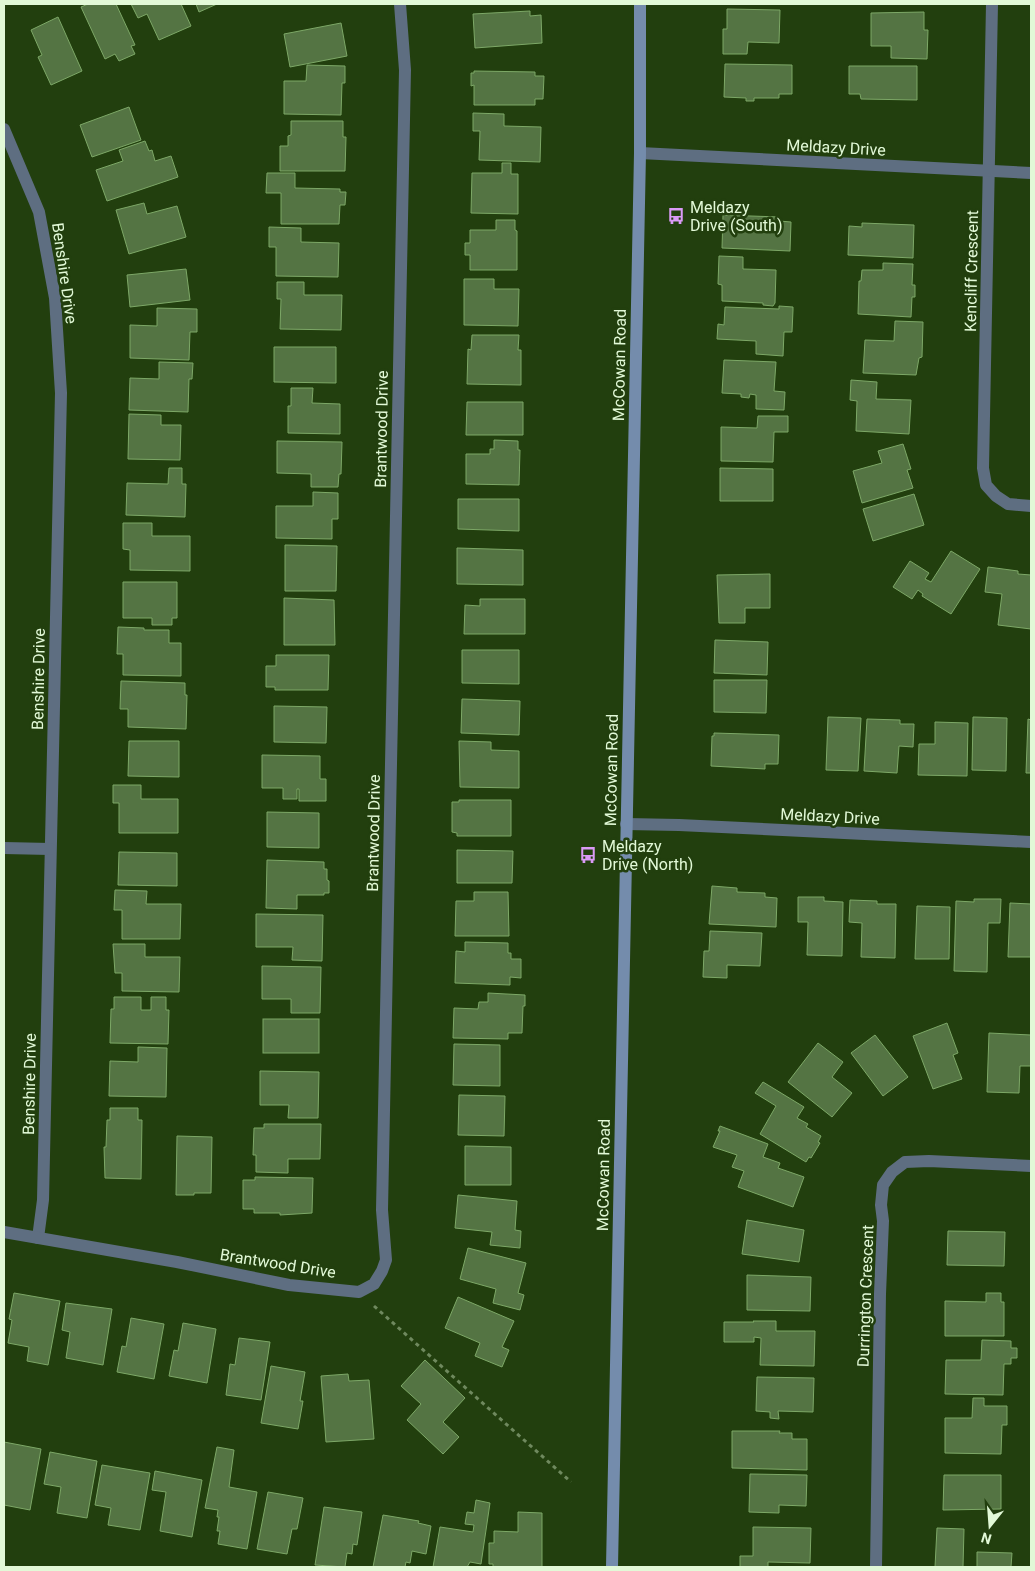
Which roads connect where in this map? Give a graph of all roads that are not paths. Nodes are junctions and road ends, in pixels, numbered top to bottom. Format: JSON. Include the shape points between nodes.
{"nodes":[{"id":1,"x":400,"y":4,"type":"edge"},
{"id":2,"x":640,"y":4,"type":"edge"},
{"id":3,"x":992,"y":4,"type":"edge"},
{"id":4,"x":4,"y":129,"type":"edge"},
{"id":5,"x":640,"y":154,"type":"junction"},
{"id":6,"x":988,"y":172,"type":"junction"},
{"id":7,"x":1031,"y":173,"type":"edge"},
{"id":8,"x":1031,"y":506,"type":"edge"},
{"id":9,"x":626,"y":824,"type":"junction"},
{"id":10,"x":1031,"y":842,"type":"edge"},
{"id":11,"x":4,"y":848,"type":"edge"},
{"id":12,"x":50,"y":849,"type":"junction"},
{"id":13,"x":1031,"y":1166,"type":"edge"},
{"id":14,"x":4,"y":1232,"type":"edge"},
{"id":15,"x":38,"y":1238,"type":"junction"},
{"id":16,"x":612,"y":1567,"type":"edge"},
{"id":17,"x":876,"y":1567,"type":"edge"}],
"edges":[{"from":1,"to":15,"type":"street","name":"Brantwood Drive","via":[[405,70],[382,1192],[386,1260],[374,1284],[359,1292],[290,1285]]},
{"from":2,"to":5,"type":"main road","name":"McCowan Road"},
{"from":3,"to":6,"type":"street","name":"Kencliff Crescent"},
{"from":4,"to":12,"type":"street","name":"Benshire Drive","via":[[39,212],[55,298],[60,393]]},
{"from":5,"to":6,"type":"street","name":"Meldazy Drive"},
{"from":5,"to":9,"type":"main road","name":"McCowan Road"},
{"from":6,"to":7,"type":"street","name":"Meldazy Drive"},
{"from":6,"to":8,"type":"street","name":"Kencliff Crescent","via":[[986,485],[1008,504]]},
{"from":9,"to":10,"type":"street","name":"Meldazy Drive"},
{"from":9,"to":16,"type":"main road","name":"McCowan Road"},
{"from":11,"to":12,"type":"street"},
{"from":12,"to":15,"type":"street","name":"Benshire Drive","via":[[43,1200]]},
{"from":13,"to":17,"type":"street","name":"Durrington Crescent","via":[[905,1162],[883,1185]]},
{"from":14,"to":15,"type":"street","name":"Brantwood Drive"}]}
